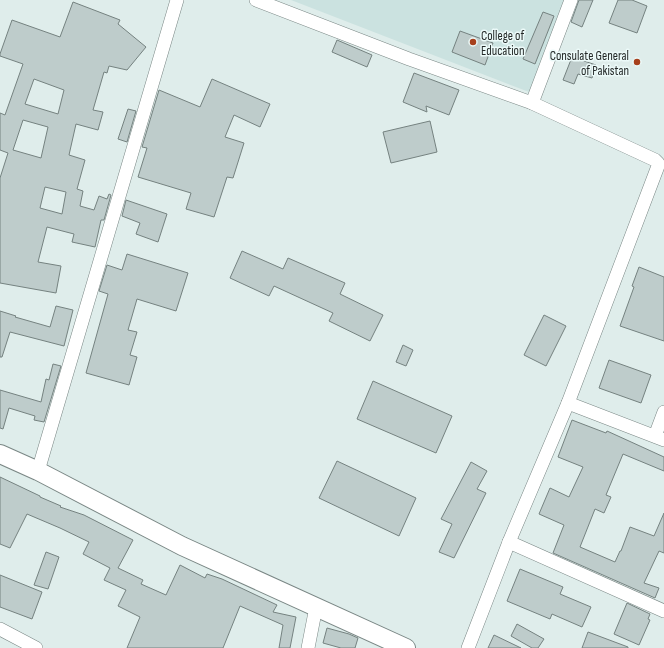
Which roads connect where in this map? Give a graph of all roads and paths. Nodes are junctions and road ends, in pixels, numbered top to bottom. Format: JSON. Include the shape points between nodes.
{"nodes":[{"id":1,"x":177,"y":0,"type":"edge"},
{"id":2,"x":256,"y":0,"type":"edge"},
{"id":3,"x":571,"y":0,"type":"edge"},
{"id":4,"x":532,"y":103,"type":"junction"},
{"id":5,"x":568,"y":403,"type":"junction"},
{"id":6,"x":664,"y":412,"type":"edge"},
{"id":7,"x":659,"y":438,"type":"edge"},
{"id":8,"x":0,"y":454,"type":"edge"},
{"id":9,"x":38,"y":471,"type":"junction"},
{"id":10,"x":509,"y":542,"type":"junction"},
{"id":11,"x":316,"y":607,"type":"junction"},
{"id":12,"x":664,"y":611,"type":"edge"},
{"id":13,"x":0,"y":629,"type":"edge"},
{"id":14,"x":36,"y":648,"type":"edge"},
{"id":15,"x":308,"y":648,"type":"edge"},
{"id":16,"x":406,"y":648,"type":"edge"},
{"id":17,"x":468,"y":648,"type":"edge"}],
"edges":[{"from":1,"to":9,"type":"street"},
{"from":2,"to":4,"type":"street"},
{"from":3,"to":4,"type":"street"},
{"from":4,"to":5,"type":"street","via":[[658,163]]},
{"from":5,"to":7,"type":"street"},
{"from":5,"to":10,"type":"street"},
{"from":6,"to":7,"type":"street"},
{"from":8,"to":9,"type":"main road"},
{"from":9,"to":11,"type":"main road","via":[[182,546]]},
{"from":10,"to":12,"type":"street"},
{"from":10,"to":17,"type":"street"},
{"from":11,"to":15,"type":"street"},
{"from":11,"to":16,"type":"main road"},
{"from":13,"to":14,"type":"street"}]}
